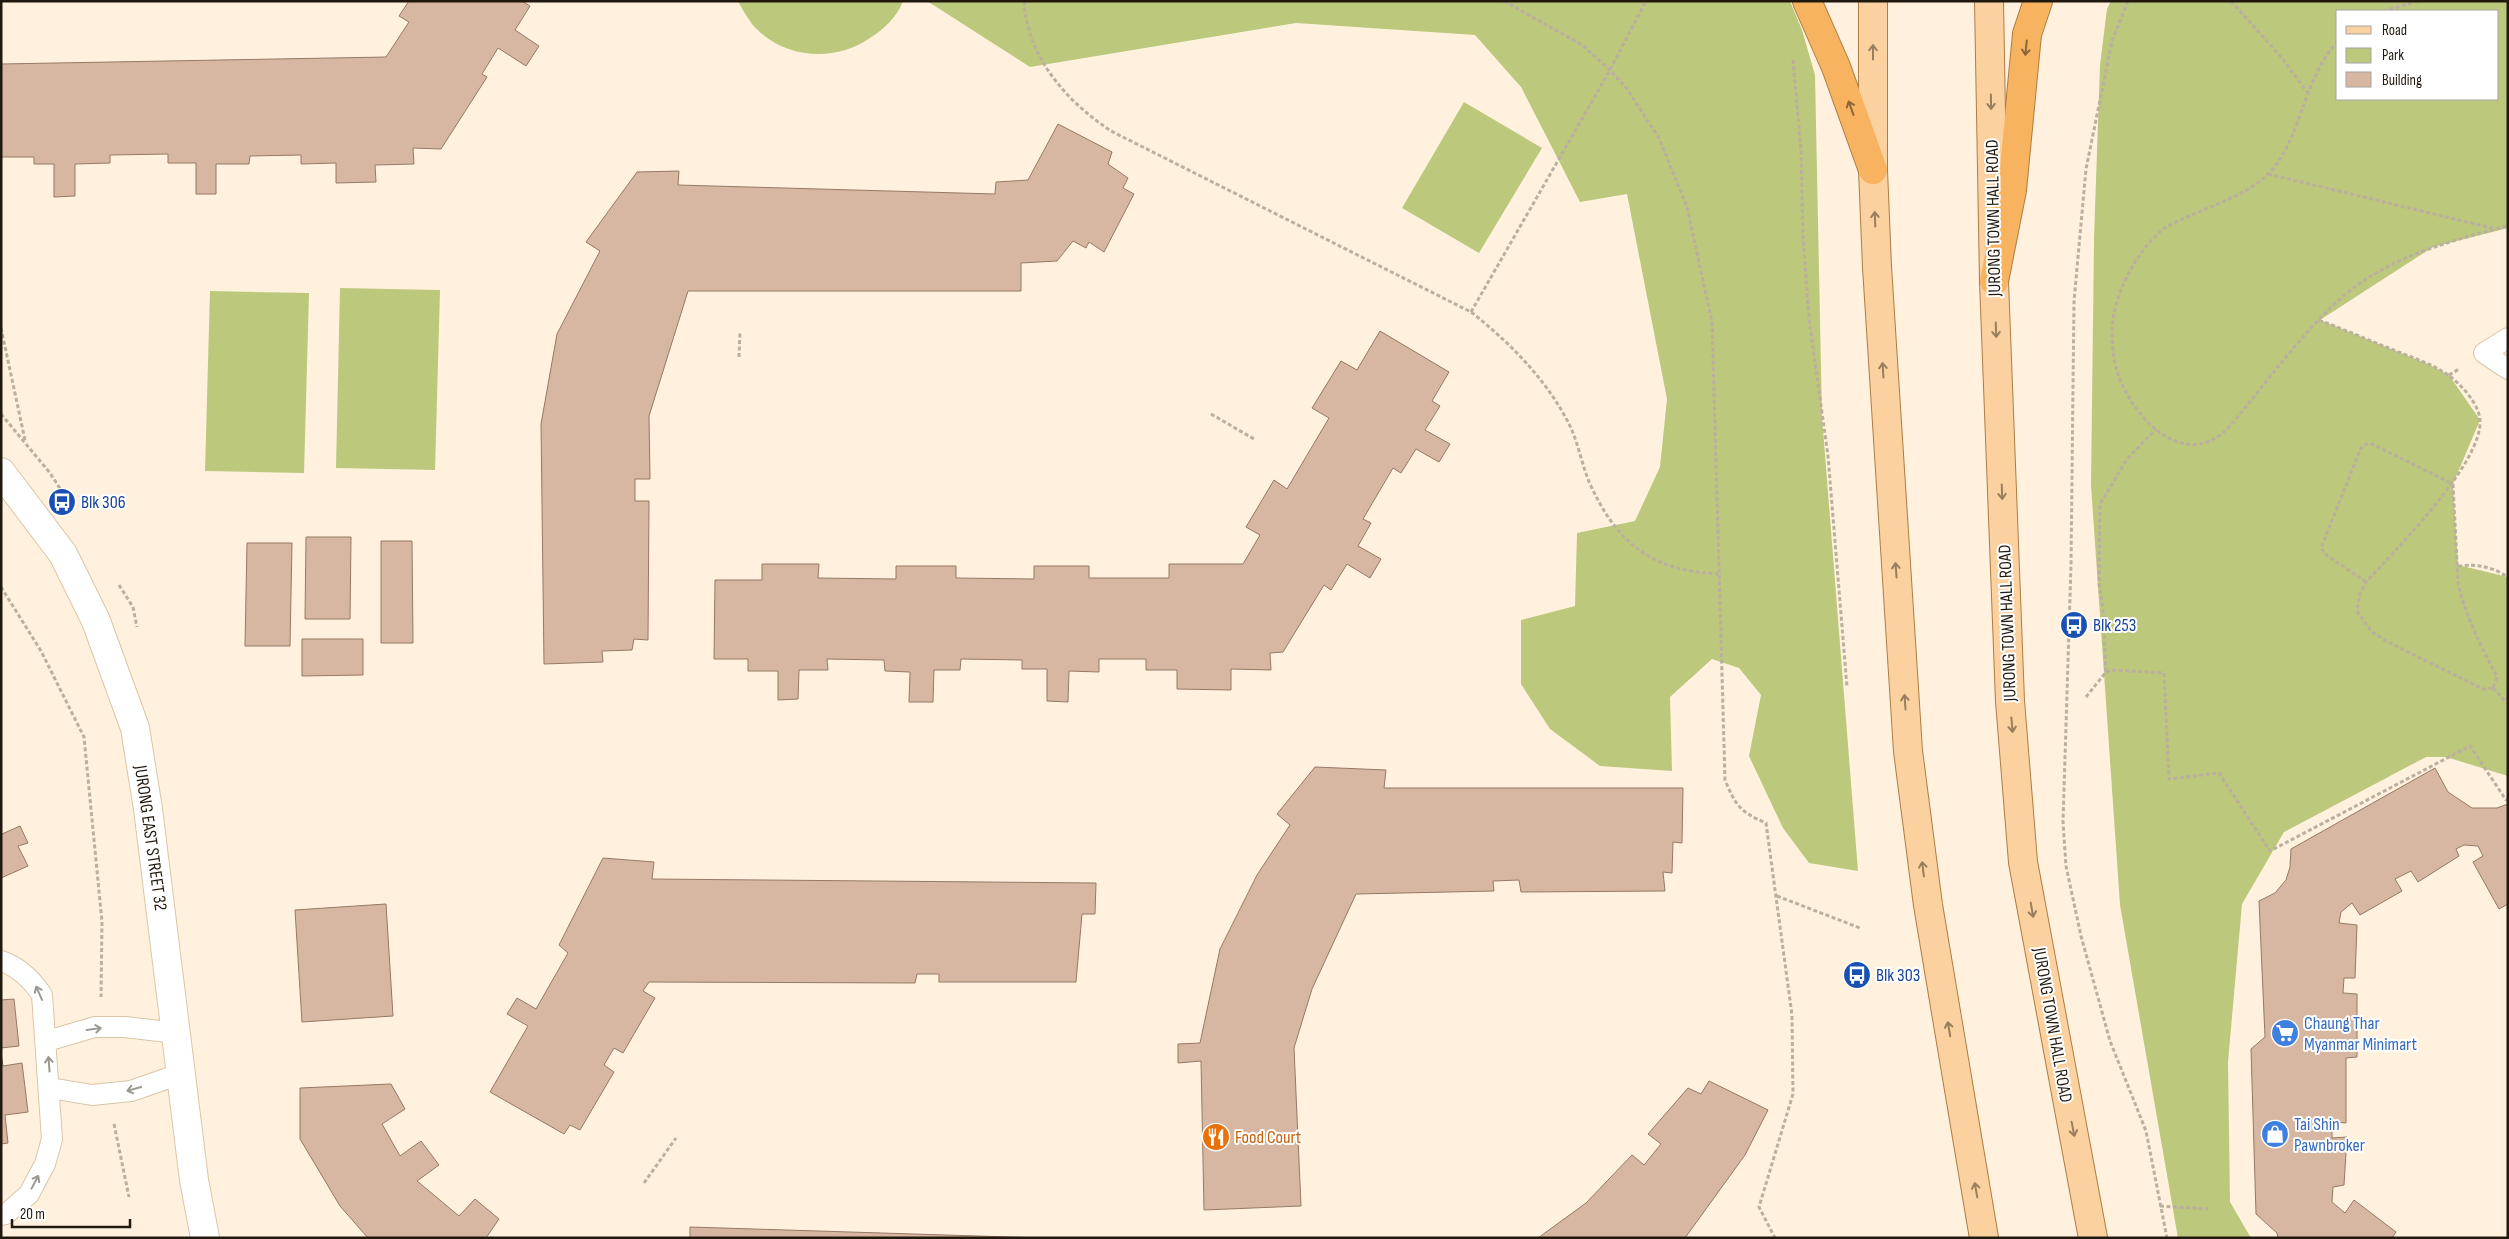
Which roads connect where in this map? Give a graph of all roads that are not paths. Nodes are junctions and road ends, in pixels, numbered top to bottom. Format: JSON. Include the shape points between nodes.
{"nodes":[{"id":1,"x":1807,"y":1,"type":"edge"},
{"id":2,"x":1873,"y":1,"type":"edge"},
{"id":3,"x":1989,"y":1,"type":"edge"},
{"id":4,"x":2038,"y":1,"type":"edge"},
{"id":5,"x":1874,"y":170,"type":"junction"},
{"id":6,"x":1994,"y":281,"type":"junction"},
{"id":7,"x":2508,"y":338,"type":"edge"},
{"id":8,"x":2508,"y":369,"type":"edge"},
{"id":9,"x":1,"y":472,"type":"edge"},
{"id":10,"x":1,"y":961,"type":"edge"},
{"id":11,"x":176,"y":1032,"type":"junction"},
{"id":12,"x":47,"y":1041,"type":"junction"},
{"id":13,"x":180,"y":1074,"type":"junction"},
{"id":14,"x":50,"y":1088,"type":"junction"},
{"id":15,"x":1,"y":1216,"type":"edge"},
{"id":16,"x":205,"y":1238,"type":"edge"},
{"id":17,"x":1984,"y":1238,"type":"edge"},
{"id":18,"x":2093,"y":1238,"type":"edge"}],
"edges":[{"from":5,"to":1,"type":"highway","one_way":true},
{"from":5,"to":2,"type":"main road","one_way":true},
{"from":3,"to":6,"type":"main road","name":"JURONG TOWN HALL ROAD","one_way":true},
{"from":4,"to":6,"type":"highway","one_way":true,"via":[[2027,34],[2012,190]]},
{"from":17,"to":5,"type":"main road","one_way":true,"via":[[1928,905],[1908,751],[1886,419]]},
{"from":6,"to":18,"type":"main road","name":"JURONG TOWN HALL ROAD","one_way":true,"via":[[2010,702],[2023,862]]},
{"from":7,"to":8,"type":"lane","via":[[2484,353]]},
{"from":9,"to":11,"type":"street","name":"JURONG EAST STREET 32","via":[[63,554],[96,620],[135,728]]},
{"from":12,"to":10,"type":"lane","one_way":true,"via":[[42,995],[34,982],[12,965]]},
{"from":12,"to":11,"type":"lane","one_way":true,"via":[[100,1028]]},
{"from":11,"to":13,"type":"street","name":"JURONG EAST STREET 32"},
{"from":14,"to":12,"type":"lane","one_way":true},
{"from":13,"to":14,"type":"lane","one_way":true,"via":[[131,1091],[92,1095]]},
{"from":13,"to":16,"type":"street","name":"JURONG EAST STREET 32"},
{"from":15,"to":14,"type":"lane","one_way":true,"via":[[29,1194],[45,1164],[52,1139]]}]}
